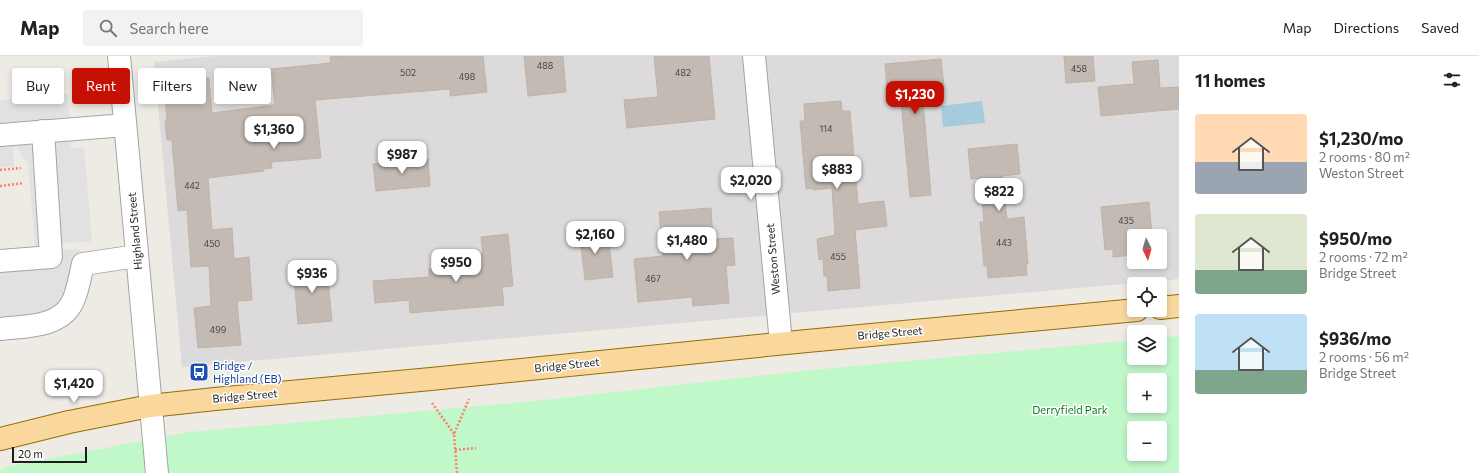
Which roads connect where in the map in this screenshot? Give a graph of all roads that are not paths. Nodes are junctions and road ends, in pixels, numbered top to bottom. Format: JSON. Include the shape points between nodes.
{"nodes":[{"id":1,"x":119,"y":56,"type":"edge"},
{"id":2,"x":754,"y":56,"type":"edge"},
{"id":3,"x":125,"y":124,"type":"junction"},
{"id":4,"x":43,"y":131,"type":"junction"},
{"id":5,"x":0,"y":135,"type":"edge"},
{"id":6,"x":137,"y":256,"type":"junction"},
{"id":7,"x":50,"y":258,"type":"junction"},
{"id":8,"x":0,"y":261,"type":"edge"},
{"id":9,"x":83,"y":264,"type":"junction"},
{"id":10,"x":1179,"y":306,"type":"edge"},
{"id":11,"x":1167,"y":307,"type":"edge"},
{"id":12,"x":1127,"y":311,"type":"edge"},
{"id":13,"x":0,"y":329,"type":"edge"},
{"id":14,"x":781,"y":343,"type":"junction"},
{"id":15,"x":150,"y":406,"type":"junction"},
{"id":16,"x":0,"y":439,"type":"edge"},
{"id":17,"x":157,"y":473,"type":"edge"}],
"edges":[{"from":1,"to":3,"type":"street","name":"Highland Street"},
{"from":2,"to":14,"type":"street","name":"Weston Street"},
{"from":3,"to":4,"type":"street"},
{"from":3,"to":6,"type":"street","name":"Highland Street"},
{"from":4,"to":5,"type":"street"},
{"from":4,"to":7,"type":"street"},
{"from":6,"to":9,"type":"street"},
{"from":6,"to":15,"type":"street","name":"Highland Street"},
{"from":7,"to":8,"type":"street"},
{"from":7,"to":9,"type":"street"},
{"from":9,"to":13,"type":"street","via":[[73,302],[64,314],[47,323]]},
{"from":10,"to":11,"type":"main road"},
{"from":12,"to":14,"type":"main road","name":"Bridge Street"},
{"from":14,"to":15,"type":"main road","name":"Bridge Street"},
{"from":15,"to":16,"type":"main road","name":"Bridge Street"},
{"from":15,"to":17,"type":"street","name":"Highland Street"}]}
